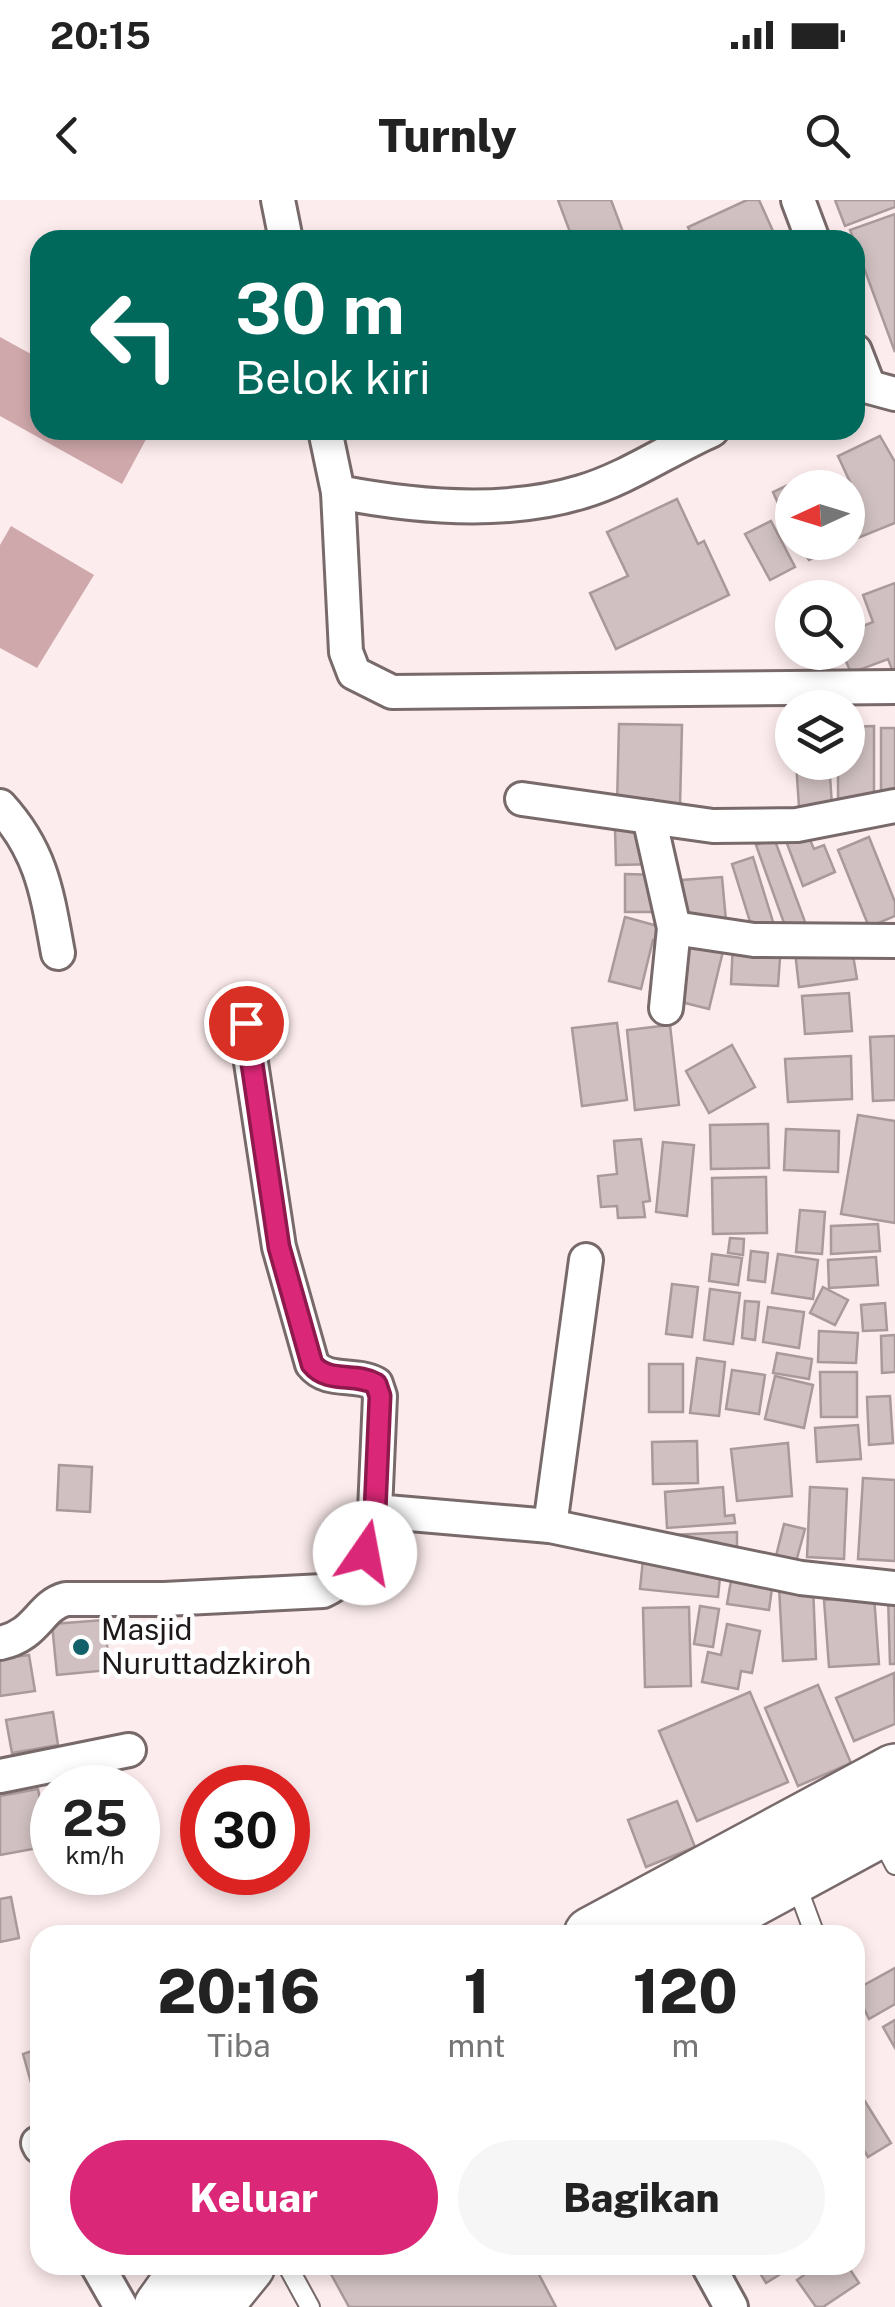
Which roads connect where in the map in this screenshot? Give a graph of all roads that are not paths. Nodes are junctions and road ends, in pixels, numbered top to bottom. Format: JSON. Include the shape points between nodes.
{"nodes":[{"id":1,"x":278,"y":200,"type":"edge"},
{"id":2,"x":798,"y":200,"type":"edge"},
{"id":3,"x":284,"y":230,"type":"edge"},
{"id":4,"x":809,"y":230,"type":"edge"},
{"id":5,"x":327,"y":440,"type":"edge"},
{"id":6,"x":691,"y":440,"type":"edge"},
{"id":7,"x":338,"y":492,"type":"junction"},
{"id":8,"x":895,"y":687,"type":"edge"},
{"id":9,"x":522,"y":799,"type":"dead end"},
{"id":10,"x":895,"y":806,"type":"edge"},
{"id":11,"x":3,"y":817,"type":"edge"},
{"id":12,"x":649,"y":817,"type":"junction"},
{"id":13,"x":674,"y":928,"type":"junction"},
{"id":14,"x":895,"y":942,"type":"edge"},
{"id":15,"x":58,"y":953,"type":"dead end"},
{"id":16,"x":666,"y":1008,"type":"dead end"},
{"id":17,"x":246,"y":1023,"type":"dead end"},
{"id":18,"x":586,"y":1260,"type":"dead end"},
{"id":19,"x":375,"y":1511,"type":"junction"},
{"id":20,"x":550,"y":1526,"type":"junction"},
{"id":21,"x":895,"y":1588,"type":"edge"},
{"id":22,"x":0,"y":1644,"type":"edge"},
{"id":23,"x":129,"y":1750,"type":"dead end"},
{"id":24,"x":895,"y":1772,"type":"edge"},
{"id":25,"x":0,"y":1776,"type":"edge"},
{"id":26,"x":889,"y":1838,"type":"edge"},
{"id":27,"x":793,"y":1876,"type":"junction"},
{"id":28,"x":611,"y":1925,"type":"edge"},
{"id":29,"x":703,"y":1925,"type":"edge"},
{"id":30,"x":811,"y":1925,"type":"edge"},
{"id":31,"x":103,"y":2275,"type":"edge"},
{"id":32,"x":185,"y":2275,"type":"edge"},
{"id":33,"x":239,"y":2275,"type":"edge"},
{"id":34,"x":292,"y":2275,"type":"edge"},
{"id":35,"x":713,"y":2275,"type":"edge"},
{"id":36,"x":121,"y":2307,"type":"edge"},
{"id":37,"x":162,"y":2307,"type":"edge"},
{"id":38,"x":213,"y":2307,"type":"edge"},
{"id":39,"x":310,"y":2307,"type":"edge"},
{"id":40,"x":731,"y":2307,"type":"edge"}],
"edges":[{"from":1,"to":3,"type":"street"},
{"from":2,"to":4,"type":"street"},
{"from":5,"to":7,"type":"street"},
{"from":6,"to":7,"type":"street","via":[[583,492],[518,505],[386,501]]},
{"from":7,"to":8,"type":"street","via":[[346,652],[354,673],[369,684],[392,692]]},
{"from":9,"to":12,"type":"street"},
{"from":10,"to":12,"type":"street","via":[[796,825],[713,826]]},
{"from":11,"to":15,"type":"street","via":[[39,862]]},
{"from":12,"to":13,"type":"street"},
{"from":13,"to":14,"type":"street","via":[[768,940]]},
{"from":13,"to":16,"type":"street"},
{"from":17,"to":19,"type":"street","via":[[279,1247],[312,1364],[332,1376],[366,1378],[380,1396]]},
{"from":18,"to":20,"type":"street"},
{"from":19,"to":20,"type":"street"},
{"from":19,"to":22,"type":"street","via":[[358,1565],[323,1591],[66,1598],[30,1632]]},
{"from":20,"to":21,"type":"street","via":[[801,1578]]},
{"from":23,"to":25,"type":"street"},
{"from":24,"to":28,"type":"highway"},
{"from":26,"to":27,"type":"highway"},
{"from":27,"to":29,"type":"highway"},
{"from":27,"to":30,"type":"lane"},
{"from":31,"to":36,"type":"street"},
{"from":32,"to":37,"type":"highway"},
{"from":33,"to":38,"type":"highway"},
{"from":34,"to":39,"type":"lane"},
{"from":35,"to":40,"type":"street"}]}
